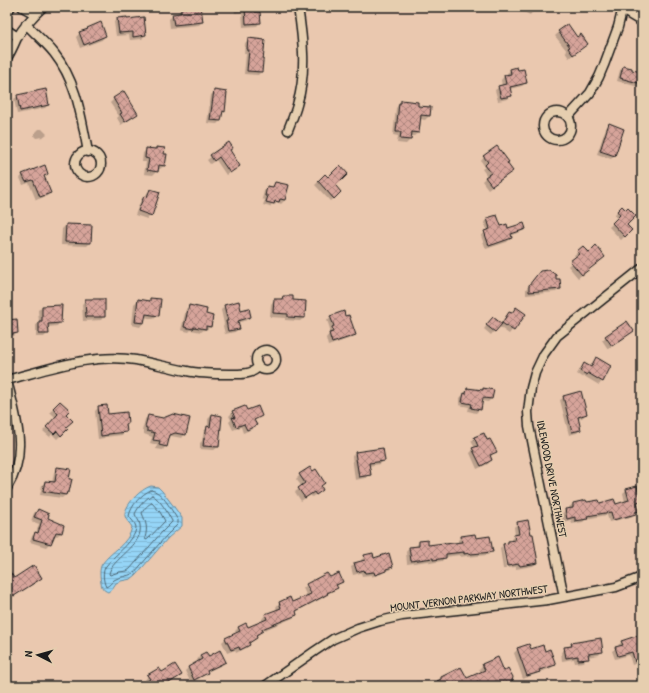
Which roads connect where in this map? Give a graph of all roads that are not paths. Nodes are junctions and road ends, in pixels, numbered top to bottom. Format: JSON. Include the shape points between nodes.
{"nodes":[{"id":1,"x":11,"y":7,"type":"edge"},
{"id":2,"x":22,"y":7,"type":"edge"},
{"id":3,"x":43,"y":7,"type":"edge"},
{"id":4,"x":298,"y":7,"type":"edge"},
{"id":5,"x":621,"y":8,"type":"edge"},
{"id":6,"x":7,"y":11,"type":"edge"},
{"id":7,"x":35,"y":14,"type":"junction"},
{"id":8,"x":642,"y":22,"type":"edge"},
{"id":9,"x":26,"y":24,"type":"junction"},
{"id":10,"x":7,"y":30,"type":"edge"},
{"id":11,"x":18,"y":37,"type":"junction"},
{"id":12,"x":7,"y":58,"type":"edge"},
{"id":13,"x":568,"y":117,"type":"dead end"},
{"id":14,"x":288,"y":130,"type":"dead end"},
{"id":15,"x":88,"y":152,"type":"dead end"},
{"id":16,"x":642,"y":268,"type":"edge"},
{"id":17,"x":258,"y":367,"type":"dead end"},
{"id":18,"x":7,"y":380,"type":"edge"},
{"id":19,"x":7,"y":488,"type":"edge"},
{"id":20,"x":642,"y":577,"type":"edge"},
{"id":21,"x":564,"y":597,"type":"junction"},
{"id":22,"x":265,"y":686,"type":"edge"}],
"edges":[{"from":1,"to":6,"type":"street"},
{"from":2,"to":7,"type":"street"},
{"from":3,"to":7,"type":"street"},
{"from":4,"to":14,"type":"street","via":[[304,55],[303,70],[297,106]]},
{"from":5,"to":8,"type":"street"},
{"from":5,"to":13,"type":"street","via":[[618,26],[599,77],[590,93]]},
{"from":7,"to":9,"type":"street"},
{"from":9,"to":11,"type":"street"},
{"from":9,"to":15,"type":"street","via":[[62,64],[69,77],[79,105]]},
{"from":10,"to":11,"type":"street"},
{"from":11,"to":12,"type":"street"},
{"from":16,"to":21,"type":"street","name":"IDLEWOOD DRIVE NORTHWEST","via":[[557,336],[544,354],[531,388],[529,426]]},
{"from":17,"to":18,"type":"street","via":[[242,374],[214,374],[120,358],[77,362]]},
{"from":18,"to":19,"type":"street","via":[[20,444],[16,470]]},
{"from":20,"to":21,"type":"street","name":"MOUNT VERNON PARKWAY NORTHWEST","via":[[616,587]]},
{"from":21,"to":22,"type":"street","name":"MOUNT VERNON PARKWAY NORTHWEST","via":[[402,616],[380,621],[333,639]]}]}
